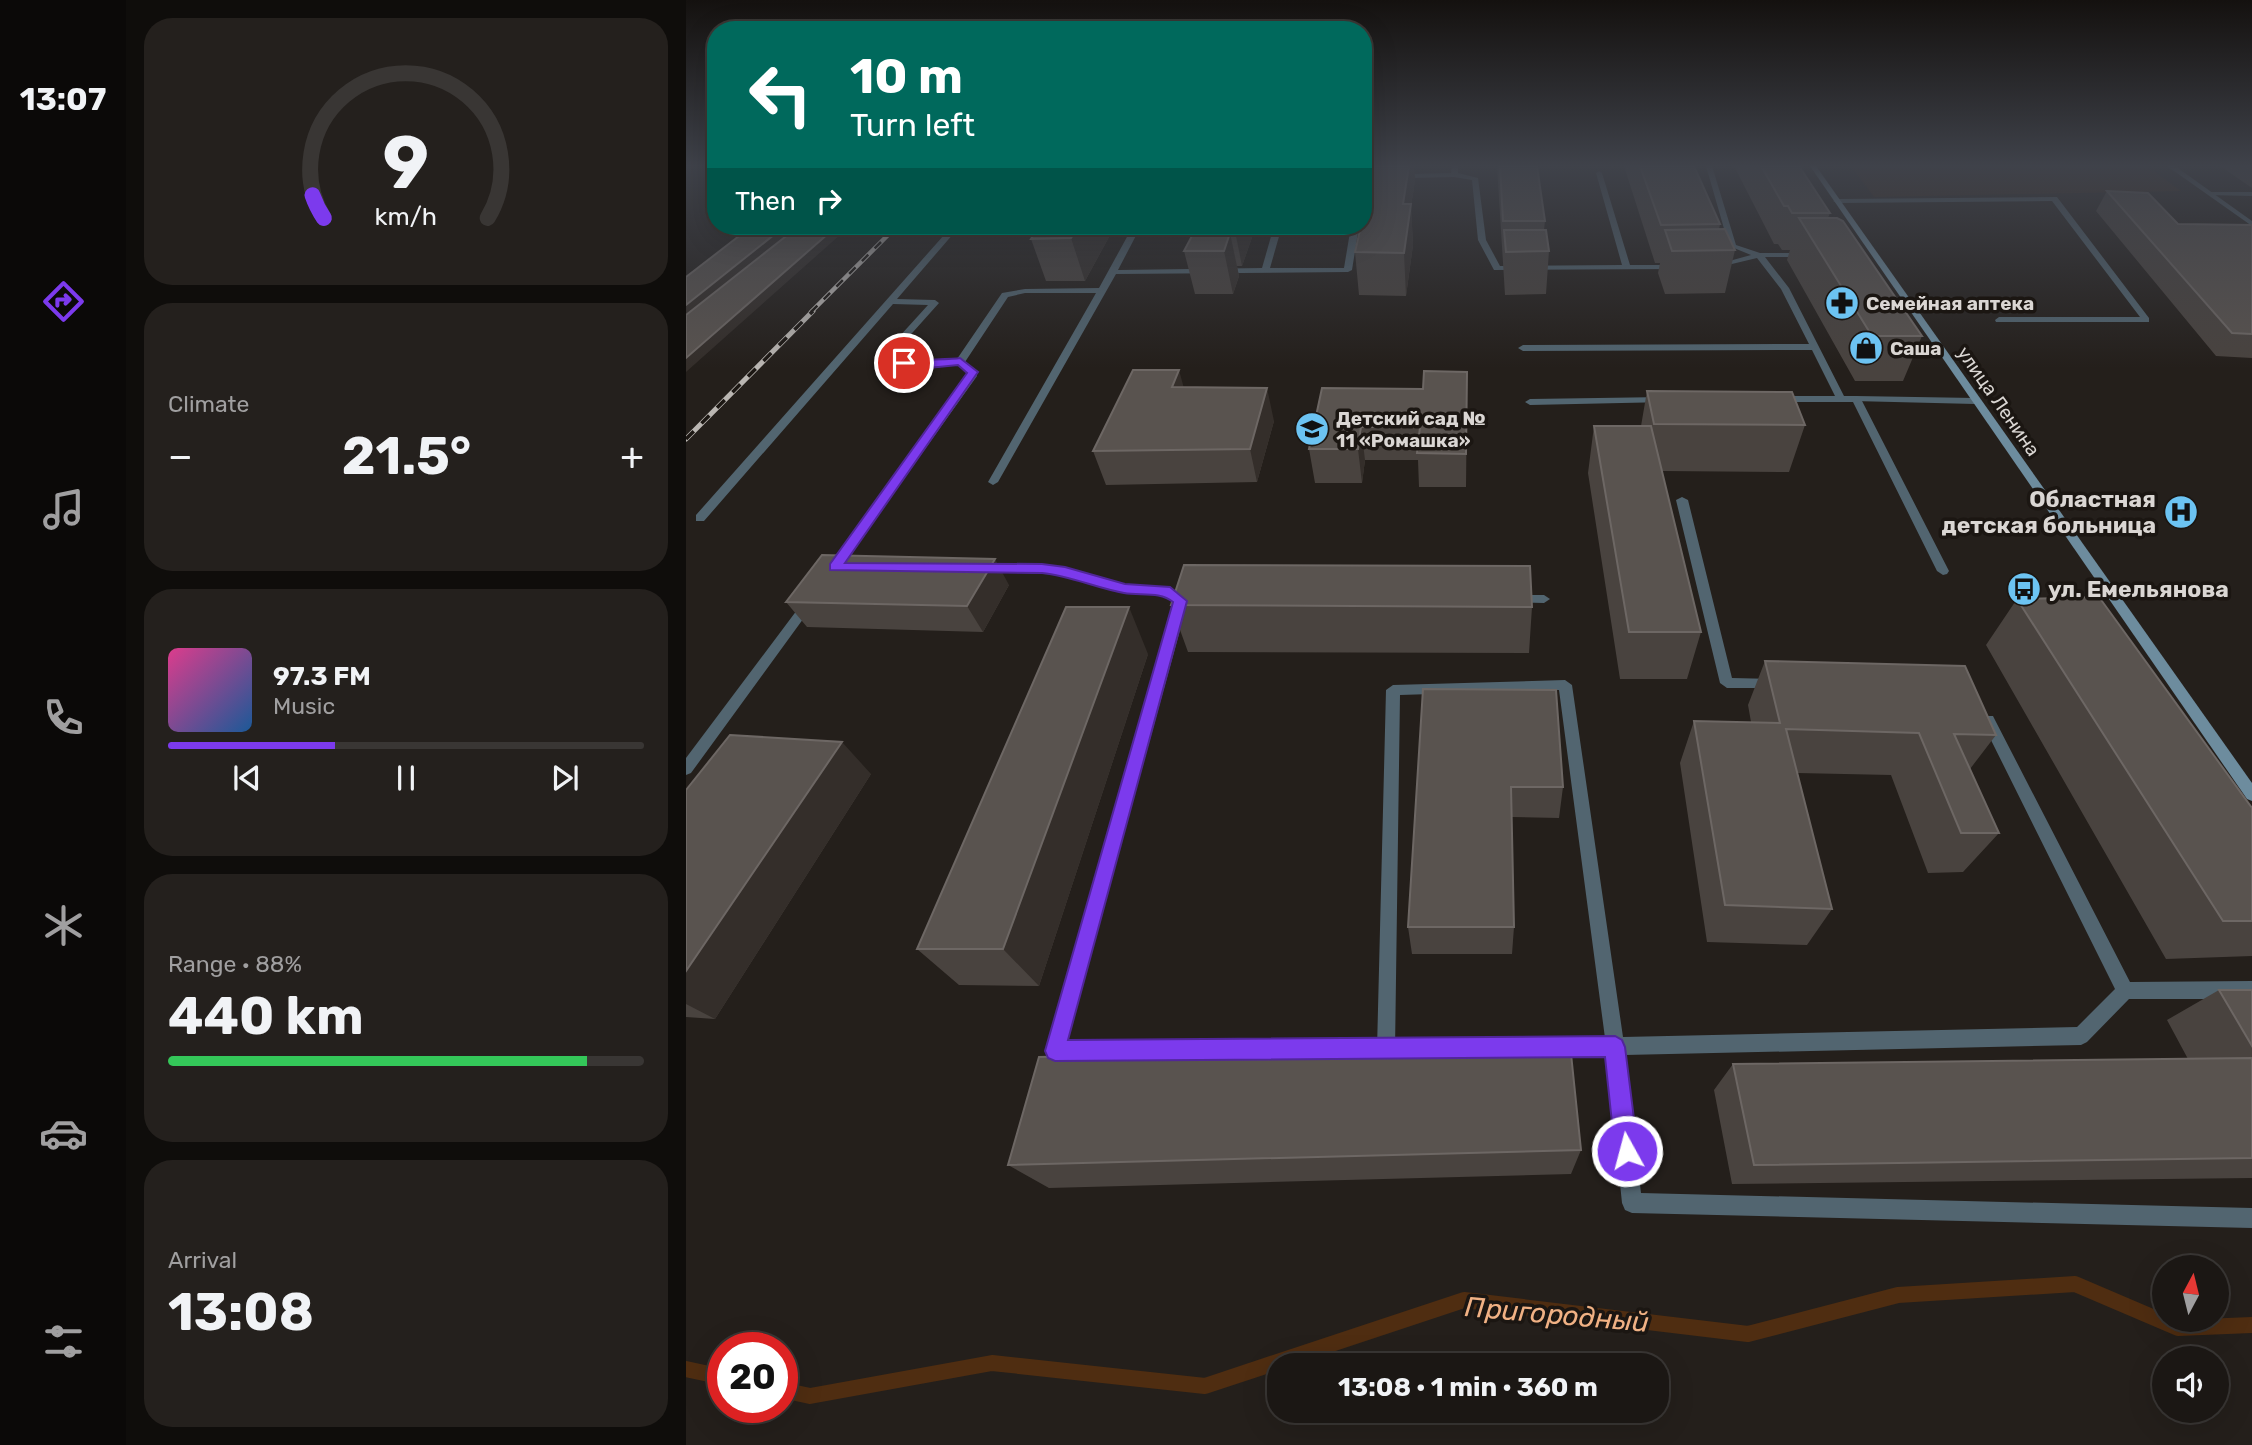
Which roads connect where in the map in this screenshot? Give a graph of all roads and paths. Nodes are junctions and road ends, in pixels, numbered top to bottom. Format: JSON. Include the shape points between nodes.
{"nodes":[{"id":1,"x":1481,"y":233,"type":"edge"},
{"id":2,"x":1617,"y":233,"type":"edge"},
{"id":3,"x":1729,"y":233,"type":"edge"},
{"id":4,"x":1860,"y":233,"type":"edge"},
{"id":5,"x":2080,"y":233,"type":"edge"},
{"id":6,"x":948,"y":235,"type":"edge"},
{"id":7,"x":1132,"y":235,"type":"edge"},
{"id":8,"x":1275,"y":235,"type":"edge"},
{"id":9,"x":1354,"y":235,"type":"edge"},
{"id":10,"x":1759,"y":255,"type":"junction"},
{"id":11,"x":1811,"y":255,"type":"edge"},
{"id":12,"x":1862,"y":255,"type":"edge"},
{"id":13,"x":1875,"y":255,"type":"junction"},
{"id":14,"x":1627,"y":267,"type":"junction"},
{"id":15,"x":1695,"y":268,"type":"edge"},
{"id":16,"x":1709,"y":268,"type":"edge"},
{"id":17,"x":1265,"y":271,"type":"junction"},
{"id":18,"x":1113,"y":272,"type":"junction"},
{"id":19,"x":1102,"y":290,"type":"junction"},
{"id":20,"x":890,"y":301,"type":"junction"},
{"id":21,"x":1999,"y":320,"type":"dead end"},
{"id":22,"x":1813,"y":347,"type":"junction"},
{"id":23,"x":1523,"y":348,"type":"dead end"},
{"id":24,"x":960,"y":362,"type":"junction"},
{"id":25,"x":1841,"y":399,"type":"junction"},
{"id":26,"x":1856,"y":399,"type":"junction"},
{"id":27,"x":1679,"y":400,"type":"edge"},
{"id":28,"x":1760,"y":400,"type":"edge"},
{"id":29,"x":1975,"y":401,"type":"junction"},
{"id":30,"x":1530,"y":402,"type":"dead end"},
{"id":31,"x":993,"y":482,"type":"dead end"},
{"id":32,"x":1682,"y":500,"type":"dead end"},
{"id":33,"x":700,"y":518,"type":"dead end"},
{"id":34,"x":835,"y":567,"type":"junction"},
{"id":35,"x":849,"y":567,"type":"edge"},
{"id":36,"x":973,"y":568,"type":"edge"},
{"id":37,"x":1943,"y":571,"type":"dead end"},
{"id":38,"x":827,"y":578,"type":"edge"},
{"id":39,"x":818,"y":590,"type":"edge"},
{"id":40,"x":1502,"y":599,"type":"edge"},
{"id":41,"x":1544,"y":599,"type":"dead end"},
{"id":42,"x":1795,"y":684,"type":"edge"},
{"id":43,"x":1983,"y":711,"type":"edge"},
{"id":44,"x":686,"y":769,"type":"edge"},
{"id":45,"x":2252,"y":795,"type":"edge"},
{"id":46,"x":2252,"y":990,"type":"edge"},
{"id":47,"x":2124,"y":991,"type":"junction"},
{"id":48,"x":1615,"y":1047,"type":"junction"},
{"id":49,"x":1534,"y":1048,"type":"edge"},
{"id":50,"x":2252,"y":1219,"type":"edge"}],
"edges":[{"from":1,"to":14,"type":"street","via":[[1497,268]]},
{"from":2,"to":14,"type":"street"},
{"from":3,"to":10,"type":"street","via":[[1733,246]]},
{"from":4,"to":13,"type":"main road","name":"улица Ленина"},
{"from":5,"to":21,"type":"street","via":[[2146,320]]},
{"from":6,"to":20,"type":"street"},
{"from":7,"to":18,"type":"street"},
{"from":8,"to":17,"type":"street"},
{"from":9,"to":17,"type":"street","via":[[1348,270]]},
{"from":10,"to":11,"type":"street"},
{"from":10,"to":16,"type":"street"},
{"from":10,"to":22,"type":"street","via":[[1785,288]]},
{"from":12,"to":13,"type":"street"},
{"from":13,"to":29,"type":"main road","name":"улица Ленина"},
{"from":14,"to":15,"type":"street"},
{"from":17,"to":18,"type":"street"},
{"from":18,"to":19,"type":"street"},
{"from":19,"to":24,"type":"street","via":[[1005,295]]},
{"from":19,"to":31,"type":"street"},
{"from":20,"to":24,"type":"street","via":[[936,303],[891,351],[892,359],[928,365]]},
{"from":20,"to":33,"type":"street"},
{"from":22,"to":23,"type":"street"},
{"from":22,"to":25,"type":"street"},
{"from":24,"to":34,"type":"street","via":[[972,376]]},
{"from":25,"to":26,"type":"street"},
{"from":25,"to":28,"type":"street"},
{"from":26,"to":29,"type":"street"},
{"from":26,"to":37,"type":"street"},
{"from":27,"to":30,"type":"street"},
{"from":29,"to":45,"type":"main road","name":"улица Ленина"},
{"from":32,"to":42,"type":"street","via":[[1727,683]]},
{"from":34,"to":35,"type":"street"},
{"from":34,"to":38,"type":"street"},
{"from":36,"to":48,"type":"street","via":[[1065,571],[1125,589],[1170,592],[1187,601],[1055,1051],[1393,1049],[1393,690],[1565,685]]},
{"from":39,"to":44,"type":"street"},
{"from":40,"to":41,"type":"street"},
{"from":43,"to":47,"type":"street"},
{"from":46,"to":47,"type":"street"},
{"from":47,"to":48,"type":"street","via":[[2081,1036]]},
{"from":48,"to":49,"type":"street"},
{"from":48,"to":50,"type":"street","via":[[1632,1203]]}]}
